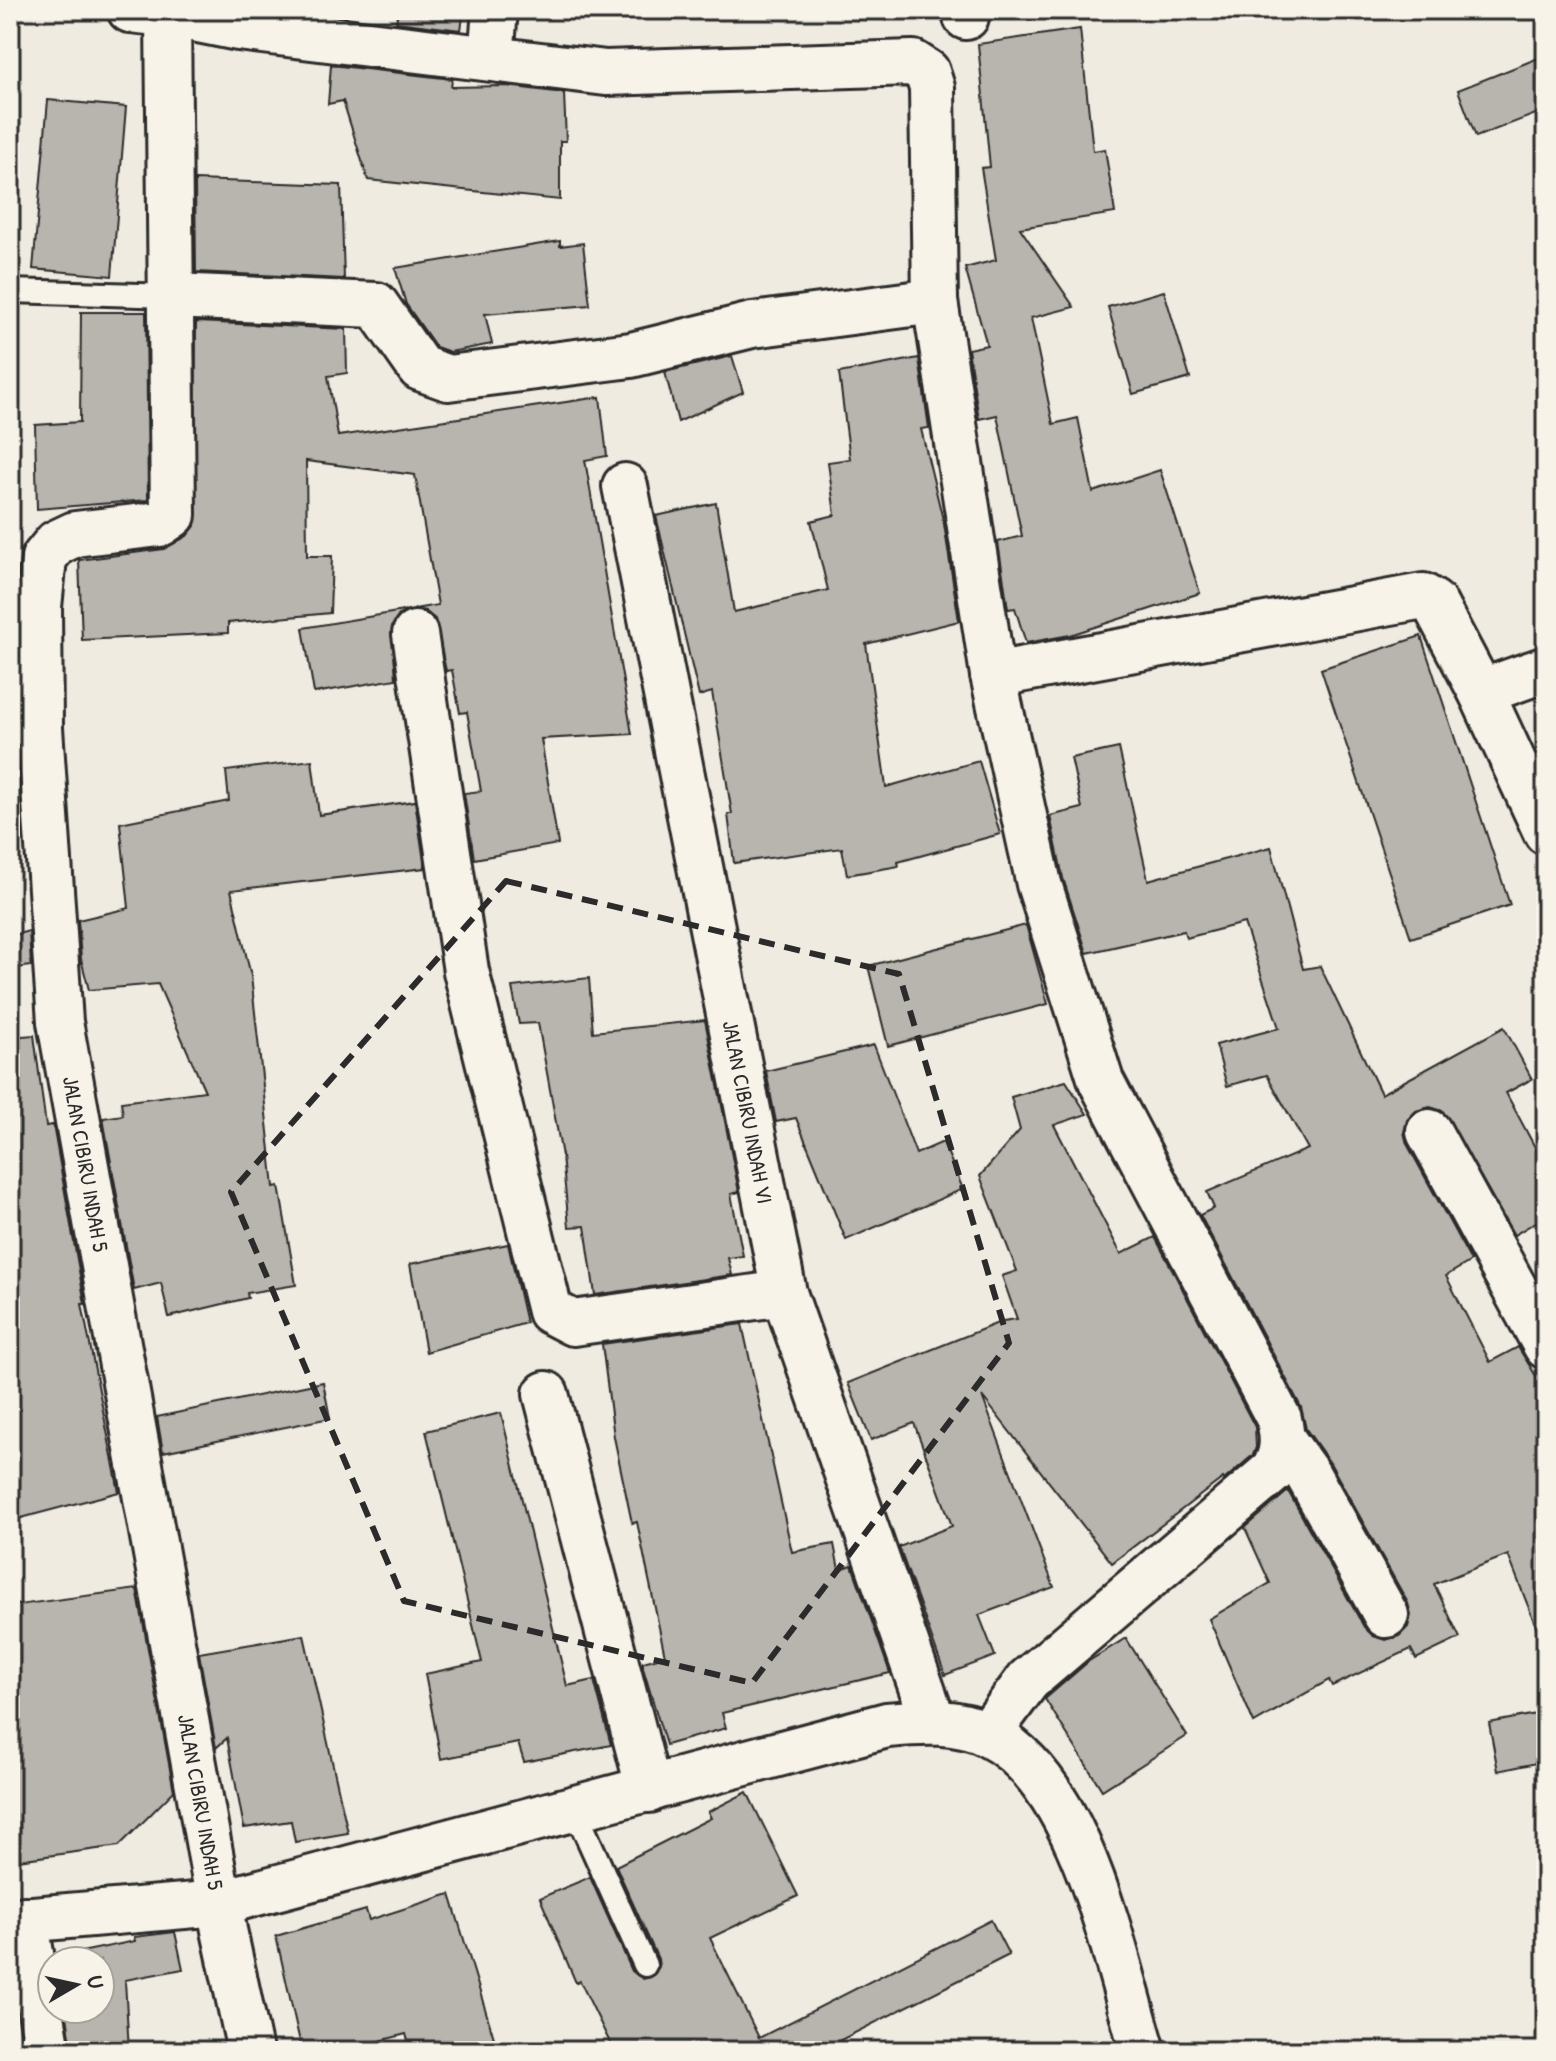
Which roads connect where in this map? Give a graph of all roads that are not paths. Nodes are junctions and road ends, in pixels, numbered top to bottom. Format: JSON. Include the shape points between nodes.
{"nodes":[{"id":1,"x":495,"y":10,"type":"edge"},
{"id":2,"x":149,"y":12,"type":"edge"},
{"id":3,"x":491,"y":58,"type":"junction"},
{"id":4,"x":10,"y":291,"type":"edge"},
{"id":5,"x":172,"y":296,"type":"junction"},
{"id":6,"x":935,"y":301,"type":"junction"},
{"id":7,"x":625,"y":486,"type":"dead end"},
{"id":8,"x":415,"y":634,"type":"dead end"},
{"id":9,"x":1546,"y":669,"type":"edge"},
{"id":10,"x":993,"y":675,"type":"junction"},
{"id":11,"x":1481,"y":692,"type":"junction"},
{"id":12,"x":25,"y":731,"type":"edge"},
{"id":13,"x":1546,"y":832,"type":"edge"},
{"id":14,"x":1429,"y":1132,"type":"dead end"},
{"id":15,"x":784,"y":1293,"type":"junction"},
{"id":16,"x":1546,"y":1346,"type":"edge"},
{"id":17,"x":546,"y":1394,"type":"dead end"},
{"id":18,"x":1283,"y":1440,"type":"junction"},
{"id":19,"x":1386,"y":1615,"type":"dead end"},
{"id":20,"x":933,"y":1721,"type":"junction"},
{"id":21,"x":988,"y":1734,"type":"junction"},
{"id":22,"x":649,"y":1790,"type":"junction"},
{"id":23,"x":575,"y":1810,"type":"junction"},
{"id":24,"x":219,"y":1903,"type":"junction"},
{"id":25,"x":17,"y":1920,"type":"edge"},
{"id":26,"x":645,"y":1965,"type":"dead end"},
{"id":27,"x":48,"y":2051,"type":"edge"},
{"id":28,"x":250,"y":2051,"type":"edge"},
{"id":29,"x":1143,"y":2051,"type":"edge"}],
"edges":[{"from":1,"to":3,"type":"street"},
{"from":2,"to":3,"type":"street"},
{"from":2,"to":5,"type":"street"},
{"from":3,"to":6,"type":"street","via":[[606,73],[913,63],[927,72],[932,88]]},
{"from":4,"to":5,"type":"lane"},
{"from":5,"to":6,"type":"street","via":[[376,305],[420,368],[448,378],[631,355],[752,325]]},
{"from":5,"to":12,"type":"street","name":"JALAN CIBIRU INDAH 5","via":[[173,515],[160,524],[75,534],[56,543],[44,558]]},
{"from":6,"to":10,"type":"street"},
{"from":7,"to":15,"type":"street","name":"JALAN CIBIRU INDAH VI"},
{"from":8,"to":15,"type":"street","via":[[466,971],[550,1311],[573,1323]]},
{"from":9,"to":11,"type":"street"},
{"from":10,"to":11,"type":"street","via":[[1423,596],[1434,603]]},
{"from":10,"to":18,"type":"street","via":[[1039,884],[1101,1081],[1279,1419]]},
{"from":11,"to":13,"type":"street"},
{"from":12,"to":24,"type":"street","name":"JALAN CIBIRU INDAH 5","via":[[60,1022]]},
{"from":14,"to":16,"type":"street"},
{"from":15,"to":20,"type":"street","name":"JALAN CIBIRU INDAH VI"},
{"from":17,"to":22,"type":"street"},
{"from":18,"to":19,"type":"street"},
{"from":18,"to":21,"type":"street","via":[[1273,1471],[1028,1680]]},
{"from":20,"to":21,"type":"street"},
{"from":20,"to":22,"type":"street","via":[[887,1725]]},
{"from":21,"to":29,"type":"street","via":[[1024,1761],[1062,1811],[1084,1858]]},
{"from":22,"to":23,"type":"street"},
{"from":23,"to":24,"type":"street"},
{"from":23,"to":26,"type":"lane"},
{"from":24,"to":25,"type":"street"},
{"from":24,"to":28,"type":"street","name":"JALAN CIBIRU INDAH 5"},
{"from":25,"to":27,"type":"street"}]}
